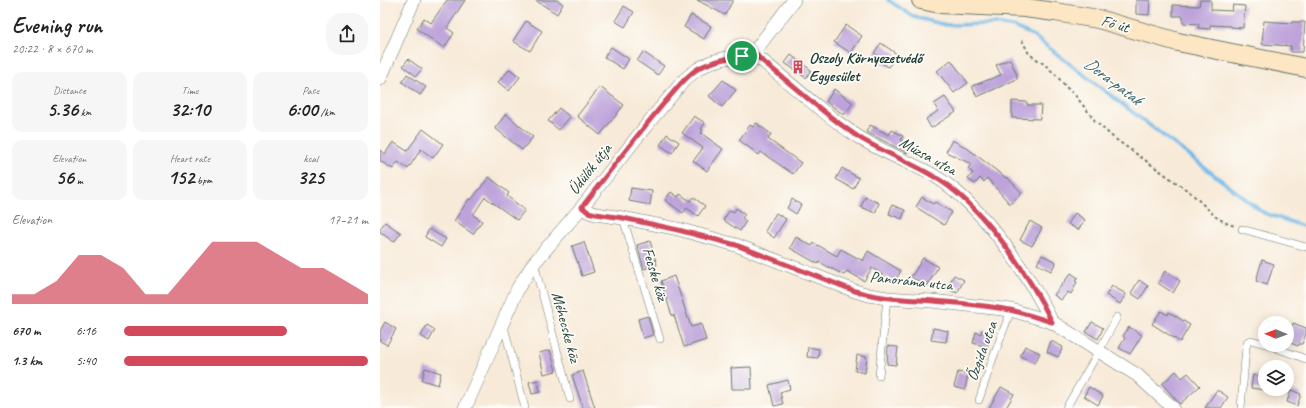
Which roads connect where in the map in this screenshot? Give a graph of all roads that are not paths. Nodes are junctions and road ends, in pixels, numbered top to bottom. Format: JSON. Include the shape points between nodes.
{"nodes":[{"id":1,"x":414,"y":0,"type":"edge"},
{"id":2,"x":794,"y":0,"type":"edge"},
{"id":3,"x":921,"y":0,"type":"edge"},
{"id":4,"x":754,"y":52,"type":"junction"},
{"id":5,"x":1306,"y":68,"type":"edge"},
{"id":6,"x":380,"y":79,"type":"edge"},
{"id":7,"x":582,"y":207,"type":"junction"},
{"id":8,"x":623,"y":218,"type":"junction"},
{"id":9,"x":1242,"y":229,"type":"road end"},
{"id":10,"x":1306,"y":248,"type":"edge"},
{"id":11,"x":534,"y":263,"type":"junction"},
{"id":12,"x":887,"y":298,"type":"junction"},
{"id":13,"x":1011,"y":310,"type":"junction"},
{"id":14,"x":1117,"y":317,"type":"dead end"},
{"id":15,"x":502,"y":321,"type":"junction"},
{"id":16,"x":1052,"y":322,"type":"junction"},
{"id":17,"x":660,"y":339,"type":"dead end"},
{"id":18,"x":1258,"y":342,"type":"edge"},
{"id":19,"x":1099,"y":351,"type":"junction"},
{"id":20,"x":1287,"y":352,"type":"edge"},
{"id":21,"x":1306,"y":359,"type":"edge"},
{"id":22,"x":879,"y":376,"type":"dead end"},
{"id":23,"x":570,"y":399,"type":"dead end"},
{"id":24,"x":979,"y":400,"type":"dead end"},
{"id":25,"x":465,"y":408,"type":"edge"},
{"id":26,"x":525,"y":408,"type":"edge"},
{"id":27,"x":1066,"y":408,"type":"edge"},
{"id":28,"x":1173,"y":408,"type":"edge"},
{"id":29,"x":1241,"y":408,"type":"edge"}],
"edges":[{"from":1,"to":6,"type":"street"},
{"from":2,"to":4,"type":"street"},
{"from":3,"to":5,"type":"main road","name":"Fő út","via":[[940,4],[1025,8],[1098,19],[1178,42]]},
{"from":4,"to":7,"type":"street","name":"Üdülők útja","via":[[711,62],[685,79]]},
{"from":4,"to":16,"type":"street","name":"Múzsa utca","via":[[819,108],[860,137],[934,176],[961,196],[993,230],[1041,300]]},
{"from":7,"to":8,"type":"street","name":"Panoráma utca","via":[[588,212]]},
{"from":7,"to":11,"type":"street","name":"Üdülők útja"},
{"from":8,"to":12,"type":"street","name":"Panoráma utca","via":[[736,245],[855,291]]},
{"from":8,"to":17,"type":"lane","name":"Fecske köz"},
{"from":9,"to":10,"type":"lane"},
{"from":11,"to":15,"type":"street","name":"Üdülők útja"},
{"from":11,"to":23,"type":"lane","name":"Méhecske köz"},
{"from":12,"to":13,"type":"street","name":"Panoráma utca"},
{"from":12,"to":22,"type":"lane"},
{"from":13,"to":16,"type":"street","name":"Panoráma utca"},
{"from":13,"to":24,"type":"lane","name":"Őzgida utca"},
{"from":14,"to":19,"type":"lane"},
{"from":15,"to":25,"type":"street","name":"Üdülők útja"},
{"from":15,"to":26,"type":"lane"},
{"from":16,"to":19,"type":"street","name":"Panoráma utca"},
{"from":18,"to":29,"type":"lane","via":[[1248,341],[1246,347]]},
{"from":19,"to":27,"type":"lane"},
{"from":19,"to":28,"type":"street","name":"Panoráma utca","via":[[1137,375]]},
{"from":20,"to":21,"type":"lane"}]}
